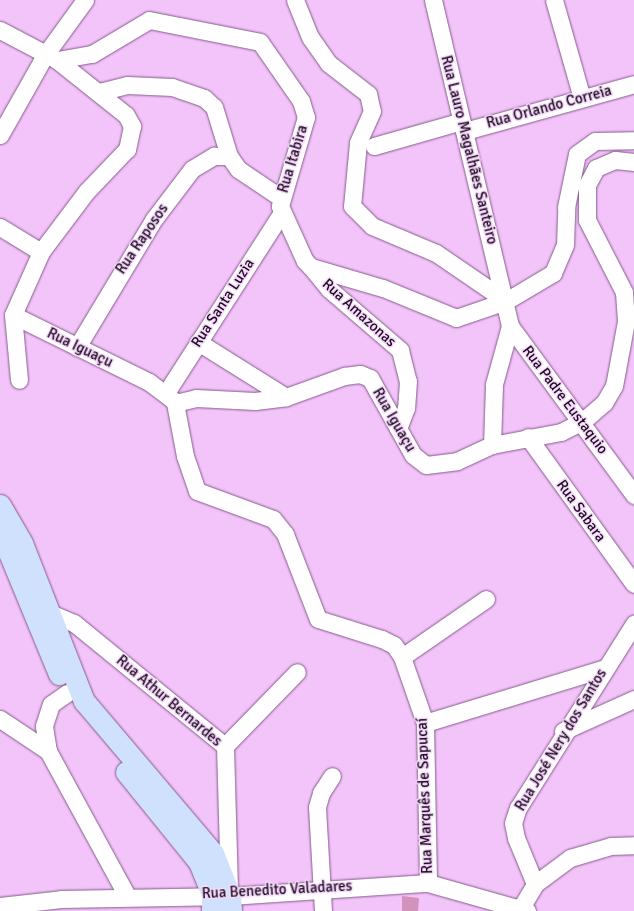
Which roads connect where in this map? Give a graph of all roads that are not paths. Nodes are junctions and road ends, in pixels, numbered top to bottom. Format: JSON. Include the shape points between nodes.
{"nodes":[{"id":1,"x":85,"y":0,"type":"edge"},
{"id":2,"x":295,"y":0,"type":"edge"},
{"id":3,"x":433,"y":0,"type":"edge"},
{"id":4,"x":554,"y":0,"type":"edge"},
{"id":5,"x":0,"y":30,"type":"edge"},
{"id":6,"x":51,"y":58,"type":"junction"},
{"id":7,"x":634,"y":84,"type":"edge"},
{"id":8,"x":98,"y":92,"type":"junction"},
{"id":9,"x":582,"y":98,"type":"junction"},
{"id":10,"x":6,"y":111,"type":"edge"},
{"id":11,"x":464,"y":126,"type":"junction"},
{"id":12,"x":0,"y":135,"type":"edge"},
{"id":13,"x":634,"y":140,"type":"edge"},
{"id":14,"x":374,"y":146,"type":"dead end"},
{"id":15,"x":229,"y":156,"type":"junction"},
{"id":16,"x":634,"y":162,"type":"edge"},
{"id":17,"x":281,"y":206,"type":"junction"},
{"id":18,"x":0,"y":227,"type":"edge"},
{"id":19,"x":41,"y":252,"type":"junction"},
{"id":20,"x":311,"y":267,"type":"junction"},
{"id":21,"x":506,"y":300,"type":"junction"},
{"id":22,"x":13,"y":315,"type":"junction"},
{"id":23,"x":510,"y":326,"type":"junction"},
{"id":24,"x":630,"y":326,"type":"edge"},
{"id":25,"x":198,"y":342,"type":"junction"},
{"id":26,"x":78,"y":347,"type":"junction"},
{"id":27,"x":19,"y":380,"type":"dead end"},
{"id":28,"x":286,"y":397,"type":"junction"},
{"id":29,"x":171,"y":398,"type":"junction"},
{"id":30,"x":583,"y":420,"type":"junction"},
{"id":31,"x":398,"y":429,"type":"junction"},
{"id":32,"x":528,"y":437,"type":"junction"},
{"id":33,"x":492,"y":446,"type":"junction"},
{"id":34,"x":634,"y":495,"type":"edge"},
{"id":35,"x":0,"y":505,"type":"edge"},
{"id":36,"x":0,"y":531,"type":"edge"},
{"id":37,"x":634,"y":584,"type":"edge"},
{"id":38,"x":486,"y":599,"type":"dead end"},
{"id":39,"x":50,"y":613,"type":"junction"},
{"id":40,"x":634,"y":624,"type":"edge"},
{"id":41,"x":402,"y":657,"type":"junction"},
{"id":42,"x":605,"y":668,"type":"junction"},
{"id":43,"x":297,"y":672,"type":"dead end"},
{"id":44,"x":67,"y":693,"type":"junction"},
{"id":45,"x":634,"y":699,"type":"edge"},
{"id":46,"x":0,"y":719,"type":"edge"},
{"id":47,"x":425,"y":723,"type":"junction"},
{"id":48,"x":563,"y":731,"type":"junction"},
{"id":49,"x":225,"y":746,"type":"junction"},
{"id":50,"x":48,"y":751,"type":"junction"},
{"id":51,"x":332,"y":776,"type":"dead end"},
{"id":52,"x":634,"y":845,"type":"edge"},
{"id":53,"x":428,"y":884,"type":"junction"},
{"id":54,"x":535,"y":884,"type":"junction"},
{"id":55,"x":319,"y":888,"type":"junction"},
{"id":56,"x":221,"y":903,"type":"edge"},
{"id":57,"x":126,"y":904,"type":"edge"},
{"id":58,"x":61,"y":905,"type":"edge"},
{"id":59,"x":0,"y":906,"type":"edge"},
{"id":60,"x":522,"y":910,"type":"edge"},
{"id":61,"x":323,"y":911,"type":"edge"}],
"edges":[{"from":1,"to":6,"type":"street"},
{"from":2,"to":21,"type":"street","via":[[310,37],[328,63],[368,94],[372,111],[358,143],[352,206],[372,226],[436,253]]},
{"from":3,"to":11,"type":"street","name":"Rua Lauro Magalhães Santeiro"},
{"from":4,"to":9,"type":"street"},
{"from":5,"to":6,"type":"street"},
{"from":6,"to":8,"type":"street"},
{"from":6,"to":10,"type":"street"},
{"from":6,"to":17,"type":"street","name":"Rua Itabira","via":[[92,54],[149,20],[260,42],[301,101],[306,117],[304,136]]},
{"from":7,"to":9,"type":"street","name":"Rua Orlando Correia"},
{"from":8,"to":15,"type":"street","via":[[127,85],[172,87],[204,98],[214,107]]},
{"from":8,"to":19,"type":"street","via":[[126,115],[132,126],[132,138],[127,150],[86,192]]},
{"from":9,"to":11,"type":"street","name":"Rua Orlando Correia"},
{"from":10,"to":12,"type":"street"},
{"from":11,"to":14,"type":"street","name":"Rua Orlando Correia"},
{"from":11,"to":21,"type":"street","name":"Rua Lauro Magalhães Santeiro"},
{"from":13,"to":21,"type":"street","via":[[595,141],[577,154],[566,207],[565,245],[553,273]]},
{"from":15,"to":17,"type":"street","via":[[243,173]]},
{"from":15,"to":26,"type":"street","name":"Rua Raposos","via":[[214,156],[192,169],[154,219]]},
{"from":16,"to":24,"type":"street","via":[[615,160],[596,168],[587,185],[587,220],[624,292]]},
{"from":17,"to":20,"type":"street","name":"Rua Itabira"},
{"from":17,"to":25,"type":"street","name":"Rua Santa Luzia"},
{"from":18,"to":19,"type":"street"},
{"from":19,"to":22,"type":"street"},
{"from":20,"to":21,"type":"street","via":[[383,288],[456,318]]},
{"from":20,"to":31,"type":"street","name":"Rua Amazonas","via":[[329,289],[400,350],[408,381],[406,408]]},
{"from":21,"to":23,"type":"street","name":"Rua Padre Eustaquio"},
{"from":22,"to":26,"type":"street","name":"Rua Iguaçu"},
{"from":22,"to":27,"type":"street"},
{"from":23,"to":30,"type":"street","name":"Rua Padre Eustaquio"},
{"from":23,"to":33,"type":"street","via":[[494,384]]},
{"from":24,"to":30,"type":"street","via":[[614,386],[604,403]]},
{"from":25,"to":28,"type":"street"},
{"from":25,"to":29,"type":"street","name":"Rua Santa Luzia"},
{"from":26,"to":29,"type":"street","name":"Rua Iguaçu"},
{"from":28,"to":29,"type":"street","name":"Rua Iguaçu","via":[[255,401]]},
{"from":28,"to":31,"type":"street","name":"Rua Iguaçu","via":[[344,376],[360,374],[370,378],[375,385]]},
{"from":29,"to":41,"type":"street","name":"Rua Marquês de Sapucaí","via":[[197,492],[273,519],[285,534],[318,619],[382,639],[394,645]]},
{"from":30,"to":32,"type":"street","via":[[561,432]]},
{"from":30,"to":34,"type":"street","name":"Rua Padre Eustaquio"},
{"from":31,"to":33,"type":"street","name":"Rua Iguaçu","via":[[413,455],[426,465],[457,461]]},
{"from":32,"to":33,"type":"street"},
{"from":32,"to":37,"type":"street","name":"Rua Sabara"},
{"from":35,"to":39,"type":"main road","via":[[22,543]]},
{"from":36,"to":44,"type":"main road"},
{"from":38,"to":41,"type":"street"},
{"from":39,"to":49,"type":"street","name":"Rua Athur Bernardes","via":[[74,623]]},
{"from":39,"to":56,"type":"main road","via":[[84,701],[213,853]]},
{"from":40,"to":42,"type":"street","name":"Rua José Nery dos Santos"},
{"from":41,"to":47,"type":"street","name":"Rua Marquês de Sapucaí"},
{"from":42,"to":47,"type":"street"},
{"from":42,"to":48,"type":"street","name":"Rua José Nery dos Santos"},
{"from":43,"to":49,"type":"street"},
{"from":44,"to":50,"type":"street","via":[[50,704],[44,726]]},
{"from":44,"to":56,"type":"main road","via":[[90,728],[200,862]]},
{"from":45,"to":48,"type":"street"},
{"from":46,"to":50,"type":"street"},
{"from":47,"to":53,"type":"street","name":"Rua Marquês de Sapucaí"},
{"from":48,"to":54,"type":"street","name":"Rua José Nery dos Santos","via":[[513,823]]},
{"from":49,"to":56,"type":"street","name":"Rua Athur Bernardes"},
{"from":50,"to":57,"type":"street"},
{"from":51,"to":55,"type":"street","via":[[321,793],[317,807]]},
{"from":52,"to":54,"type":"street","via":[[611,846],[570,858]]},
{"from":53,"to":55,"type":"street","name":"Rua Benedito Valadares"},
{"from":53,"to":60,"type":"street","name":"Rua Benedito Valadares"},
{"from":54,"to":60,"type":"street"},
{"from":55,"to":56,"type":"street","name":"Rua Benedito Valadares"},
{"from":55,"to":61,"type":"street"},
{"from":56,"to":57,"type":"street","name":"Rua Benedito Valadares"},
{"from":57,"to":58,"type":"street","name":"Rua Benedito Valadares"},
{"from":58,"to":59,"type":"street","name":"Rua Benedito Valadares"}]}
